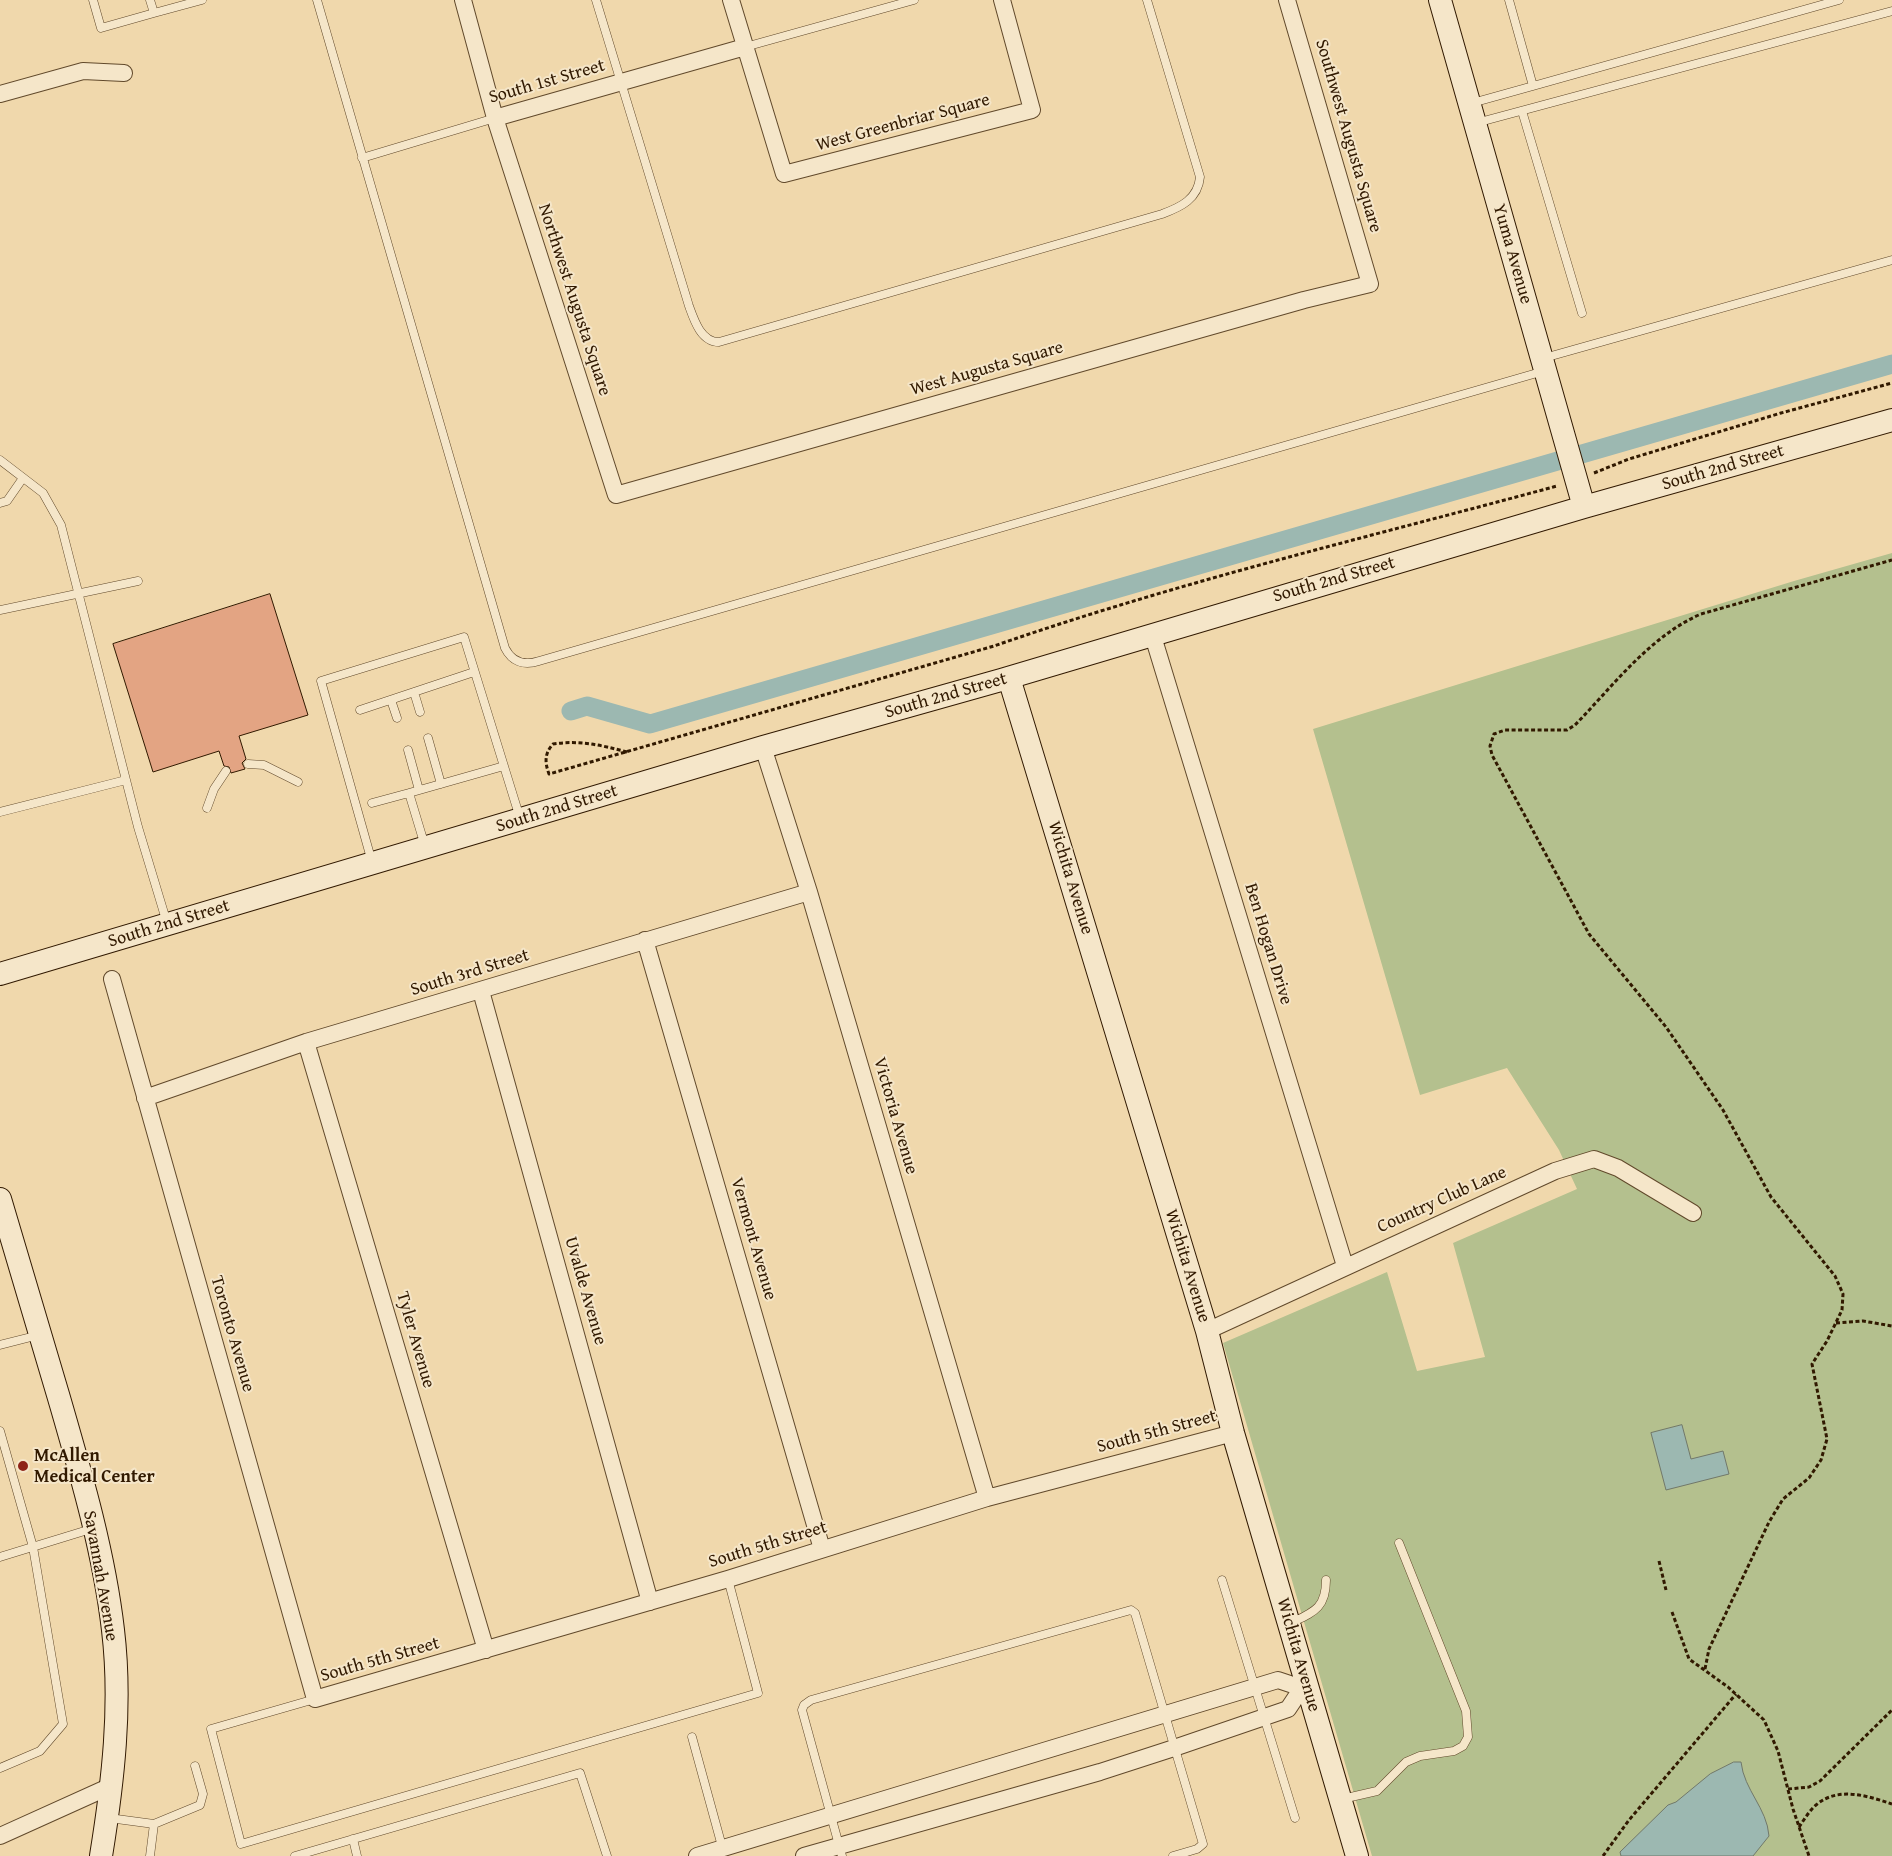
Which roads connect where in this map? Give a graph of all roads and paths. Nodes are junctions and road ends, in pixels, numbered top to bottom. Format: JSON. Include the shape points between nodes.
{"nodes":[{"id":1,"x":94,"y":0,"type":"edge"},
{"id":2,"x":150,"y":0,"type":"edge"},
{"id":3,"x":202,"y":0,"type":"edge"},
{"id":4,"x":316,"y":0,"type":"edge"},
{"id":5,"x":463,"y":0,"type":"edge"},
{"id":6,"x":596,"y":0,"type":"edge"},
{"id":7,"x":732,"y":0,"type":"edge"},
{"id":8,"x":914,"y":0,"type":"edge"},
{"id":9,"x":1002,"y":0,"type":"edge"},
{"id":10,"x":1147,"y":0,"type":"edge"},
{"id":11,"x":1287,"y":0,"type":"edge"},
{"id":12,"x":1440,"y":0,"type":"edge"},
{"id":13,"x":1509,"y":0,"type":"edge"},
{"id":14,"x":1839,"y":0,"type":"edge"},
{"id":15,"x":1892,"y":11,"type":"edge"},
{"id":16,"x":154,"y":13,"type":"junction"},
{"id":17,"x":745,"y":47,"type":"junction"},
{"id":18,"x":124,"y":73,"type":"dead end"},
{"id":19,"x":620,"y":82,"type":"junction"},
{"id":20,"x":1533,"y":86,"type":"junction"},
{"id":21,"x":0,"y":94,"type":"edge"},
{"id":22,"x":1522,"y":111,"type":"junction"},
{"id":23,"x":1473,"y":114,"type":"junction"},
{"id":24,"x":495,"y":118,"type":"junction"},
{"id":25,"x":362,"y":158,"type":"junction"},
{"id":26,"x":1892,"y":260,"type":"edge"},
{"id":27,"x":1370,"y":284,"type":"joint"},
{"id":28,"x":1582,"y":313,"type":"dead end"},
{"id":29,"x":1544,"y":365,"type":"junction"},
{"id":30,"x":1892,"y":383,"type":"edge"},
{"id":31,"x":1892,"y":420,"type":"edge"},
{"id":32,"x":0,"y":460,"type":"edge"},
{"id":33,"x":1578,"y":477,"type":"junction"},
{"id":34,"x":23,"y":478,"type":"junction"},
{"id":35,"x":616,"y":495,"type":"joint"},
{"id":36,"x":0,"y":503,"type":"edge"},
{"id":37,"x":1584,"y":507,"type":"junction"},
{"id":38,"x":1892,"y":560,"type":"edge"},
{"id":39,"x":138,"y":581,"type":"dead end"},
{"id":40,"x":80,"y":594,"type":"junction"},
{"id":41,"x":0,"y":610,"type":"edge"},
{"id":42,"x":1152,"y":634,"type":"junction"},
{"id":43,"x":474,"y":672,"type":"junction"},
{"id":44,"x":1009,"y":678,"type":"junction"},
{"id":45,"x":414,"y":692,"type":"junction"},
{"id":46,"x":391,"y":700,"type":"junction"},
{"id":47,"x":360,"y":710,"type":"dead end"},
{"id":48,"x":420,"y":712,"type":"dead end"},
{"id":49,"x":397,"y":718,"type":"dead end"},
{"id":50,"x":428,"y":738,"type":"dead end"},
{"id":51,"x":763,"y":747,"type":"junction"},
{"id":52,"x":408,"y":750,"type":"dead end"},
{"id":53,"x":626,"y":752,"type":"junction"},
{"id":54,"x":248,"y":764,"type":"dead end"},
{"id":55,"x":504,"y":766,"type":"junction"},
{"id":56,"x":226,"y":771,"type":"dead end"},
{"id":57,"x":126,"y":780,"type":"junction"},
{"id":58,"x":298,"y":782,"type":"dead end"},
{"id":59,"x":441,"y":784,"type":"junction"},
{"id":60,"x":419,"y":790,"type":"junction"},
{"id":61,"x":409,"y":793,"type":"junction"},
{"id":62,"x":372,"y":803,"type":"dead end"},
{"id":63,"x":206,"y":808,"type":"dead end"},
{"id":64,"x":0,"y":812,"type":"edge"},
{"id":65,"x":520,"y":820,"type":"junction"},
{"id":66,"x":426,"y":848,"type":"junction"},
{"id":67,"x":372,"y":864,"type":"junction"},
{"id":68,"x":808,"y":892,"type":"junction"},
{"id":69,"x":167,"y":925,"type":"junction"},
{"id":70,"x":645,"y":940,"type":"junction"},
{"id":71,"x":0,"y":974,"type":"edge"},
{"id":72,"x":112,"y":979,"type":"dead end"},
{"id":73,"x":481,"y":991,"type":"junction"},
{"id":74,"x":306,"y":1042,"type":"junction"},
{"id":75,"x":145,"y":1098,"type":"junction"},
{"id":76,"x":0,"y":1199,"type":"edge"},
{"id":77,"x":1692,"y":1213,"type":"dead end"},
{"id":78,"x":1345,"y":1266,"type":"junction"},
{"id":79,"x":1836,"y":1323,"type":"junction"},
{"id":80,"x":1892,"y":1326,"type":"edge"},
{"id":81,"x":1207,"y":1331,"type":"junction"},
{"id":82,"x":40,"y":1335,"type":"junction"},
{"id":83,"x":0,"y":1346,"type":"edge"},
{"id":84,"x":0,"y":1431,"type":"edge"},
{"id":85,"x":1233,"y":1433,"type":"junction"},
{"id":86,"x":986,"y":1498,"type":"junction"},
{"id":87,"x":94,"y":1528,"type":"junction"},
{"id":88,"x":1399,"y":1543,"type":"dead end"},
{"id":89,"x":33,"y":1547,"type":"junction"},
{"id":90,"x":822,"y":1549,"type":"junction"},
{"id":91,"x":0,"y":1557,"type":"edge"},
{"id":92,"x":1659,"y":1561,"type":"dead end"},
{"id":93,"x":728,"y":1579,"type":"junction"},
{"id":94,"x":1222,"y":1580,"type":"dead end"},
{"id":95,"x":1326,"y":1580,"type":"dead end"},
{"id":96,"x":1666,"y":1590,"type":"dead end"},
{"id":97,"x":650,"y":1602,"type":"junction"},
{"id":98,"x":1672,"y":1612,"type":"dead end"},
{"id":99,"x":1289,"y":1624,"type":"junction"},
{"id":100,"x":486,"y":1650,"type":"junction"},
{"id":101,"x":1704,"y":1669,"type":"junction"},
{"id":102,"x":1254,"y":1688,"type":"junction"},
{"id":103,"x":1736,"y":1694,"type":"junction"},
{"id":104,"x":316,"y":1699,"type":"junction"},
{"id":105,"x":1892,"y":1710,"type":"edge"},
{"id":106,"x":1166,"y":1714,"type":"junction"},
{"id":107,"x":1263,"y":1718,"type":"junction"},
{"id":108,"x":692,"y":1737,"type":"dead end"},
{"id":109,"x":1174,"y":1748,"type":"junction"},
{"id":110,"x":195,"y":1766,"type":"dead end"},
{"id":111,"x":0,"y":1768,"type":"edge"},
{"id":112,"x":113,"y":1786,"type":"junction"},
{"id":113,"x":1788,"y":1789,"type":"junction"},
{"id":114,"x":1340,"y":1800,"type":"junction"},
{"id":115,"x":1892,"y":1804,"type":"edge"},
{"id":116,"x":831,"y":1816,"type":"junction"},
{"id":117,"x":108,"y":1818,"type":"junction"},
{"id":118,"x":1295,"y":1818,"type":"dead end"},
{"id":119,"x":154,"y":1824,"type":"junction"},
{"id":120,"x":1799,"y":1827,"type":"junction"},
{"id":121,"x":0,"y":1836,"type":"edge"},
{"id":122,"x":353,"y":1839,"type":"junction"},
{"id":123,"x":841,"y":1851,"type":"edge"},
{"id":124,"x":724,"y":1852,"type":"edge"},
{"id":125,"x":1354,"y":1854,"type":"edge"},
{"id":126,"x":101,"y":1856,"type":"edge"},
{"id":127,"x":150,"y":1856,"type":"edge"},
{"id":128,"x":295,"y":1856,"type":"edge"},
{"id":129,"x":357,"y":1856,"type":"edge"},
{"id":130,"x":606,"y":1856,"type":"edge"},
{"id":131,"x":696,"y":1856,"type":"edge"},
{"id":132,"x":804,"y":1856,"type":"edge"},
{"id":133,"x":1173,"y":1856,"type":"edge"},
{"id":134,"x":1603,"y":1856,"type":"edge"},
{"id":135,"x":1809,"y":1856,"type":"edge"}],
"edges":[{"from":1,"to":16,"type":"lane","via":[[101,28]]},
{"from":2,"to":16,"type":"lane"},
{"from":3,"to":16,"type":"lane"},
{"from":4,"to":25,"type":"lane"},
{"from":5,"to":24,"type":"street","name":"Northwest Augusta Square"},
{"from":6,"to":19,"type":"lane"},
{"from":7,"to":17,"type":"street"},
{"from":8,"to":17,"type":"lane"},
{"from":9,"to":17,"type":"street","name":"West Greenbriar Square","via":[[1032,110],[784,174]]},
{"from":10,"to":19,"type":"lane","via":[[1200,177],[1190,201],[1162,214],[719,342],[705,337],[692,314]]},
{"from":11,"to":27,"type":"street","name":"Southwest Augusta Square"},
{"from":12,"to":23,"type":"main road","name":"Yuma Avenue"},
{"from":13,"to":20,"type":"lane"},
{"from":14,"to":20,"type":"lane"},
{"from":15,"to":22,"type":"lane"},
{"from":17,"to":19,"type":"street","name":"South 1st Street"},
{"from":18,"to":21,"type":"street","via":[[83,71]]},
{"from":19,"to":24,"type":"street","name":"South 1st Street"},
{"from":20,"to":23,"type":"lane"},
{"from":22,"to":23,"type":"lane"},
{"from":22,"to":28,"type":"lane"},
{"from":23,"to":29,"type":"main road","name":"Yuma Avenue"},
{"from":24,"to":25,"type":"lane","name":"South 1st Street"},
{"from":24,"to":35,"type":"street","name":"Northwest Augusta Square"},
{"from":25,"to":29,"type":"lane","via":[[505,648],[509,655],[522,663],[540,662]]},
{"from":26,"to":29,"type":"lane"},
{"from":27,"to":35,"type":"street","name":"West Augusta Square"},
{"from":29,"to":33,"type":"main road","name":"Yuma Avenue"},
{"from":30,"to":33,"type":"path","via":[[1781,413]]},
{"from":31,"to":37,"type":"main road","name":"South 2nd Street"},
{"from":32,"to":34,"type":"lane"},
{"from":33,"to":37,"type":"main road","name":"Yuma Avenue"},
{"from":33,"to":53,"type":"path","via":[[1044,628],[994,646]]},
{"from":34,"to":36,"type":"lane","via":[[7,502]]},
{"from":34,"to":40,"type":"lane","via":[[43,493],[61,525]]},
{"from":37,"to":42,"type":"main road","name":"South 2nd Street"},
{"from":38,"to":79,"type":"path","via":[[1684,621],[1648,650],[1575,725],[1567,730],[1504,730],[1494,734],[1490,746],[1496,764],[1589,934],[1666,1027],[1724,1110],[1771,1197],[1835,1276],[1843,1294],[1842,1310]]},
{"from":39,"to":40,"type":"lane"},
{"from":40,"to":41,"type":"lane"},
{"from":40,"to":57,"type":"lane"},
{"from":42,"to":44,"type":"main road","name":"South 2nd Street"},
{"from":42,"to":78,"type":"street","name":"Ben Hogan Drive"},
{"from":43,"to":45,"type":"lane"},
{"from":43,"to":55,"type":"lane"},
{"from":43,"to":67,"type":"lane","via":[[464,637],[321,681]]},
{"from":44,"to":51,"type":"main road","name":"South 2nd Street"},
{"from":44,"to":81,"type":"main road","name":"Wichita Avenue"},
{"from":45,"to":46,"type":"lane"},
{"from":45,"to":48,"type":"lane"},
{"from":46,"to":47,"type":"lane"},
{"from":46,"to":49,"type":"lane"},
{"from":50,"to":59,"type":"lane"},
{"from":51,"to":65,"type":"main road","name":"South 2nd Street"},
{"from":51,"to":68,"type":"street","name":"Victoria Avenue"},
{"from":52,"to":60,"type":"lane"},
{"from":53,"to":53,"type":"path","via":[[549,774],[545,763],[547,751],[553,744],[578,741]]},
{"from":54,"to":58,"type":"lane","via":[[264,765]]},
{"from":55,"to":59,"type":"lane"},
{"from":55,"to":65,"type":"lane"},
{"from":56,"to":63,"type":"lane"},
{"from":57,"to":64,"type":"lane"},
{"from":57,"to":69,"type":"lane"},
{"from":59,"to":60,"type":"lane"},
{"from":60,"to":61,"type":"lane"},
{"from":61,"to":62,"type":"lane"},
{"from":61,"to":66,"type":"lane"},
{"from":65,"to":66,"type":"main road","name":"South 2nd Street"},
{"from":66,"to":67,"type":"main road","name":"South 2nd Street"},
{"from":67,"to":69,"type":"main road","name":"South 2nd Street"},
{"from":68,"to":70,"type":"street","name":"South 3rd Street"},
{"from":68,"to":86,"type":"street","name":"Victoria Avenue"},
{"from":69,"to":71,"type":"main road","name":"South 2nd Street"},
{"from":70,"to":73,"type":"street","name":"South 3rd Street"},
{"from":70,"to":90,"type":"street","name":"Vermont Avenue"},
{"from":72,"to":75,"type":"street","name":"Toronto Avenue"},
{"from":73,"to":74,"type":"street","name":"South 3rd Street"},
{"from":73,"to":97,"type":"street","name":"Uvalde Avenue"},
{"from":74,"to":75,"type":"street","name":"South 3rd Street"},
{"from":74,"to":100,"type":"street","name":"Tyler Avenue"},
{"from":75,"to":104,"type":"street","name":"Toronto Avenue"},
{"from":76,"to":82,"type":"main road","name":"Savannah Avenue"},
{"from":77,"to":78,"type":"street","name":"Country Club Lane","via":[[1618,1168],[1594,1159],[1555,1171]]},
{"from":78,"to":81,"type":"street","name":"Country Club Lane"},
{"from":79,"to":80,"type":"path","via":[[1863,1320]]},
{"from":79,"to":101,"type":"path","via":[[1812,1364],[1827,1439],[1822,1460],[1809,1478],[1783,1499],[1769,1522],[1709,1649]]},
{"from":81,"to":85,"type":"main road","name":"Wichita Avenue"},
{"from":82,"to":83,"type":"lane"},
{"from":82,"to":87,"type":"main road","name":"Savannah Avenue"},
{"from":84,"to":89,"type":"lane"},
{"from":85,"to":86,"type":"street","name":"South 5th Street"},
{"from":85,"to":99,"type":"main road","name":"Wichita Avenue"},
{"from":86,"to":90,"type":"street","name":"South 5th Street"},
{"from":87,"to":89,"type":"lane"},
{"from":87,"to":112,"type":"main road","name":"Savannah Avenue","via":[[113,1631],[116,1707]]},
{"from":88,"to":114,"type":"lane","via":[[1466,1711],[1468,1737],[1463,1746],[1454,1751],[1420,1756],[1406,1762],[1377,1791]]},
{"from":89,"to":91,"type":"lane"},
{"from":89,"to":111,"type":"lane","via":[[63,1724],[40,1750]]},
{"from":90,"to":93,"type":"street","name":"South 5th Street"},
{"from":92,"to":96,"type":"path"},
{"from":93,"to":97,"type":"street","name":"South 5th Street"},
{"from":93,"to":104,"type":"lane","via":[[758,1693],[241,1844],[211,1729]]},
{"from":94,"to":102,"type":"lane"},
{"from":95,"to":99,"type":"lane","via":[[1326,1594],[1316,1611]]},
{"from":97,"to":100,"type":"street","name":"South 5th Street"},
{"from":98,"to":101,"type":"path","via":[[1689,1658]]},
{"from":99,"to":114,"type":"main road","name":"Wichita Avenue"},
{"from":100,"to":104,"type":"street","name":"South 5th Street"},
{"from":101,"to":103,"type":"path"},
{"from":102,"to":106,"type":"street"},
{"from":102,"to":107,"type":"lane"},
{"from":102,"to":107,"type":"street","via":[[1278,1680],[1302,1688],[1288,1709]]},
{"from":103,"to":113,"type":"path","via":[[1764,1720],[1785,1772]]},
{"from":103,"to":134,"type":"path","via":[[1643,1803]]},
{"from":105,"to":113,"type":"path","via":[[1820,1781],[1809,1787]]},
{"from":106,"to":109,"type":"lane"},
{"from":106,"to":116,"type":"street"},
{"from":106,"to":116,"type":"lane","via":[[1135,1613],[1131,1610],[811,1700],[802,1710]]},
{"from":107,"to":109,"type":"street"},
{"from":107,"to":118,"type":"lane"},
{"from":108,"to":124,"type":"lane"},
{"from":109,"to":123,"type":"street"},
{"from":109,"to":133,"type":"lane","via":[[1203,1844]]},
{"from":110,"to":119,"type":"lane","via":[[203,1794],[200,1805]]},
{"from":112,"to":117,"type":"main road","name":"Savannah Avenue"},
{"from":112,"to":121,"type":"street"},
{"from":113,"to":120,"type":"path"},
{"from":114,"to":125,"type":"main road","name":"Wichita Avenue"},
{"from":115,"to":120,"type":"path","via":[[1858,1794],[1832,1796],[1816,1805]]},
{"from":116,"to":123,"type":"lane"},
{"from":116,"to":124,"type":"street"},
{"from":117,"to":119,"type":"lane"},
{"from":117,"to":126,"type":"main road","name":"Savannah Avenue"},
{"from":119,"to":127,"type":"lane"},
{"from":120,"to":135,"type":"path"},
{"from":122,"to":128,"type":"lane"},
{"from":122,"to":129,"type":"lane"},
{"from":122,"to":130,"type":"lane","via":[[580,1773]]},
{"from":123,"to":132,"type":"street"},
{"from":124,"to":131,"type":"street"}]}
